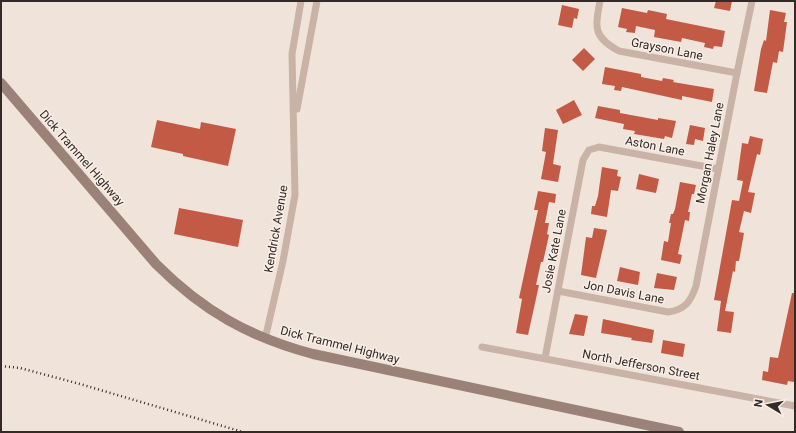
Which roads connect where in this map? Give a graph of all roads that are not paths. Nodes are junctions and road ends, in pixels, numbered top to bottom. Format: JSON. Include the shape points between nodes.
{"nodes":[{"id":1,"x":301,"y":1,"type":"edge"},
{"id":2,"x":317,"y":1,"type":"edge"},
{"id":3,"x":600,"y":1,"type":"edge"},
{"id":4,"x":752,"y":1,"type":"edge"},
{"id":5,"x":737,"y":73,"type":"junction"},
{"id":6,"x":1,"y":83,"type":"edge"},
{"id":7,"x":295,"y":121,"type":"junction"},
{"id":8,"x":589,"y":150,"type":"joint"},
{"id":9,"x":718,"y":169,"type":"junction"},
{"id":10,"x":558,"y":291,"type":"junction"},
{"id":11,"x":685,"y":307,"type":"joint"},
{"id":12,"x":265,"y":339,"type":"junction"},
{"id":13,"x":482,"y":347,"type":"dead end"},
{"id":14,"x":545,"y":358,"type":"junction"},
{"id":15,"x":795,"y":406,"type":"edge"},
{"id":16,"x":679,"y":432,"type":"edge"}],
"edges":[{"from":1,"to":7,"type":"street","name":"Kendrick Avenue","via":[[292,54]]},
{"from":2,"to":7,"type":"street","name":"Kendrick Avenue"},
{"from":3,"to":5,"type":"street","name":"Grayson Lane","via":[[596,23],[598,35],[606,44],[619,51]]},
{"from":4,"to":5,"type":"street","name":"Morgan Haley Lane"},
{"from":5,"to":9,"type":"street","name":"Morgan Haley Lane"},
{"from":6,"to":12,"type":"main road","name":"Dick Trammel Highway","via":[[156,264],[177,285],[228,322]]},
{"from":7,"to":12,"type":"street","name":"Kendrick Avenue","via":[[295,195]]},
{"from":8,"to":9,"type":"street","name":"Aston Lane","via":[[599,147]]},
{"from":8,"to":10,"type":"street","name":"Josie Kate Lane","via":[[583,160]]},
{"from":9,"to":11,"type":"street","name":"Morgan Haley Lane","via":[[696,286],[692,298]]},
{"from":10,"to":11,"type":"street","name":"Jon Davis Lane","via":[[668,312]]},
{"from":10,"to":14,"type":"street","name":"Josie Kate Lane"},
{"from":12,"to":16,"type":"main road","name":"Dick Trammel Highway","via":[[313,354]]},
{"from":13,"to":14,"type":"street","name":"North Jefferson Street"},
{"from":14,"to":15,"type":"street","name":"North Jefferson Street"}]}
